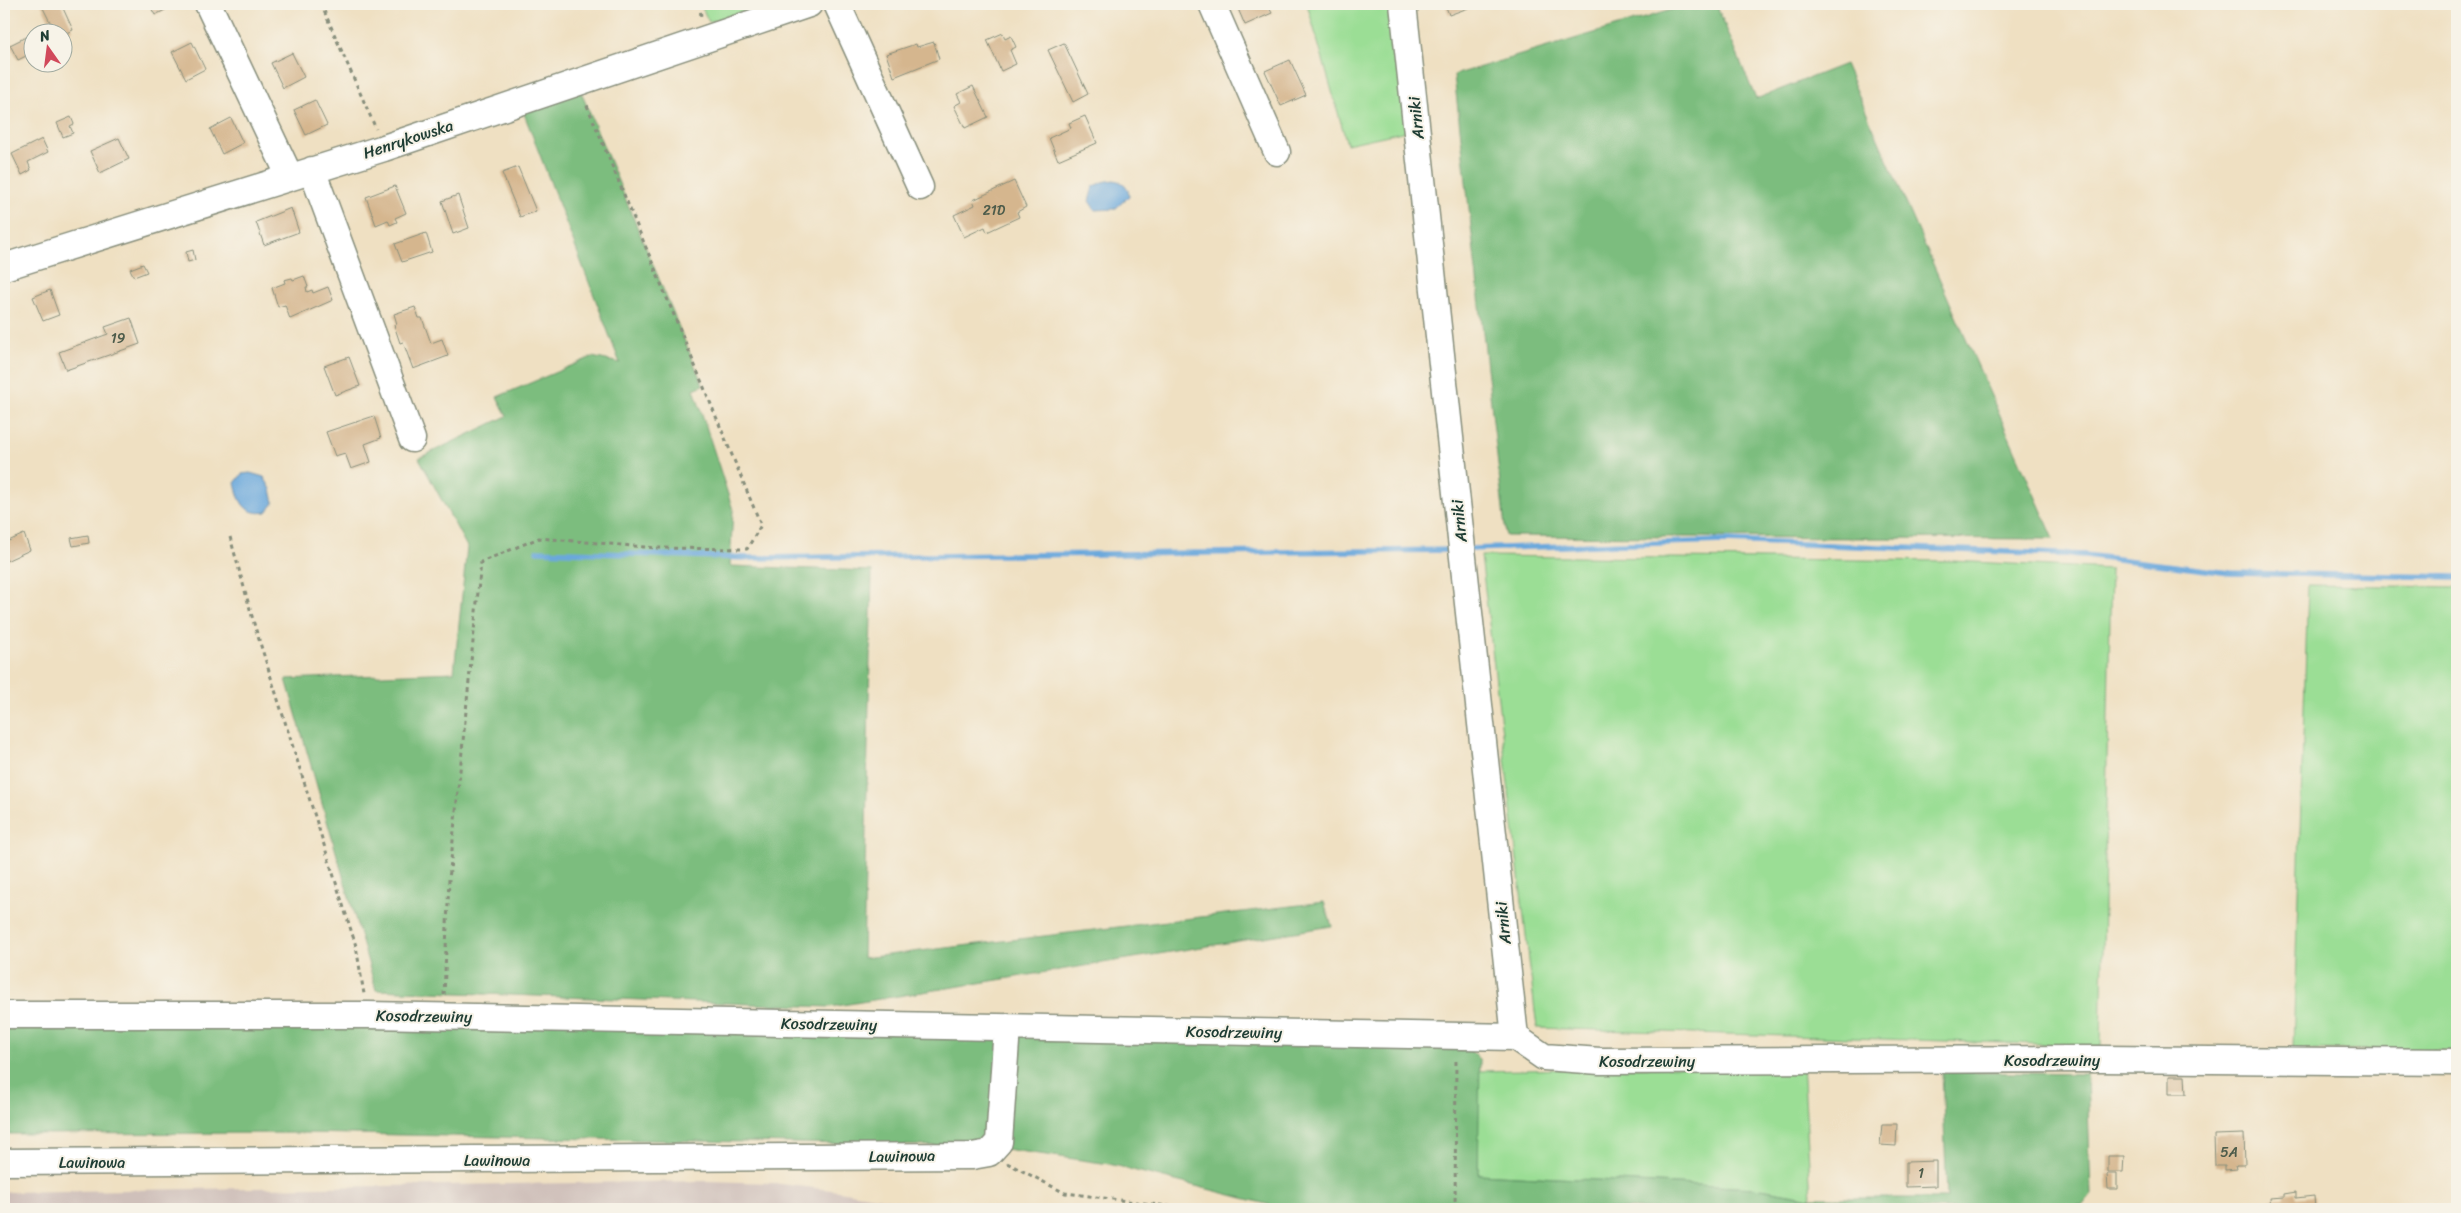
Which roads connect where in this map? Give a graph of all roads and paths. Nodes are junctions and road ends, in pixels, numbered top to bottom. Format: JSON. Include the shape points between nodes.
{"nodes":[{"id":1,"x":208,"y":4,"type":"edge"},
{"id":2,"x":322,"y":4,"type":"edge"},
{"id":3,"x":809,"y":4,"type":"edge"},
{"id":4,"x":837,"y":4,"type":"edge"},
{"id":5,"x":1212,"y":4,"type":"edge"},
{"id":6,"x":1403,"y":4,"type":"edge"},
{"id":7,"x":577,"y":82,"type":"junction"},
{"id":8,"x":384,"y":148,"type":"junction"},
{"id":9,"x":1277,"y":152,"type":"dead end"},
{"id":10,"x":301,"y":174,"type":"junction"},
{"id":11,"x":920,"y":187,"type":"dead end"},
{"id":12,"x":4,"y":267,"type":"edge"},
{"id":13,"x":412,"y":439,"type":"dead end"},
{"id":14,"x":230,"y":537,"type":"dead end"},
{"id":15,"x":4,"y":1015,"type":"edge"},
{"id":16,"x":368,"y":1015,"type":"junction"},
{"id":17,"x":442,"y":1016,"type":"junction"},
{"id":18,"x":1007,"y":1027,"type":"junction"},
{"id":19,"x":1456,"y":1036,"type":"junction"},
{"id":20,"x":1515,"y":1038,"type":"junction"},
{"id":21,"x":2457,"y":1062,"type":"edge"},
{"id":22,"x":989,"y":1153,"type":"junction"},
{"id":23,"x":4,"y":1162,"type":"edge"},
{"id":24,"x":1191,"y":1209,"type":"edge"},
{"id":25,"x":1455,"y":1209,"type":"edge"}],
"edges":[{"from":1,"to":10,"type":"street"},
{"from":2,"to":8,"type":"path"},
{"from":3,"to":7,"type":"street","name":"Henrykowska"},
{"from":4,"to":11,"type":"street"},
{"from":5,"to":9,"type":"street"},
{"from":6,"to":20,"type":"street","name":"Arniki"},
{"from":7,"to":8,"type":"street","name":"Henrykowska"},
{"from":7,"to":17,"type":"path","via":[[761,525],[747,549],[658,548],[539,538],[481,562],[449,880]]},
{"from":8,"to":10,"type":"street","name":"Henrykowska"},
{"from":10,"to":12,"type":"street","name":"Henrykowska"},
{"from":10,"to":13,"type":"street"},
{"from":14,"to":16,"type":"path","via":[[255,627],[356,946]]},
{"from":15,"to":16,"type":"street","name":"Kosodrzewiny"},
{"from":16,"to":17,"type":"street","name":"Kosodrzewiny"},
{"from":17,"to":18,"type":"street","name":"Kosodrzewiny"},
{"from":18,"to":19,"type":"street","name":"Kosodrzewiny"},
{"from":18,"to":22,"type":"street","via":[[999,1142]]},
{"from":19,"to":20,"type":"street","name":"Kosodrzewiny"},
{"from":19,"to":25,"type":"path"},
{"from":20,"to":21,"type":"street","name":"Kosodrzewiny","via":[[1544,1057],[1600,1061],[2101,1059]]},
{"from":22,"to":23,"type":"street","name":"Lawinowa","via":[[972,1156]]},
{"from":22,"to":24,"type":"path","via":[[1065,1193]]}]}
